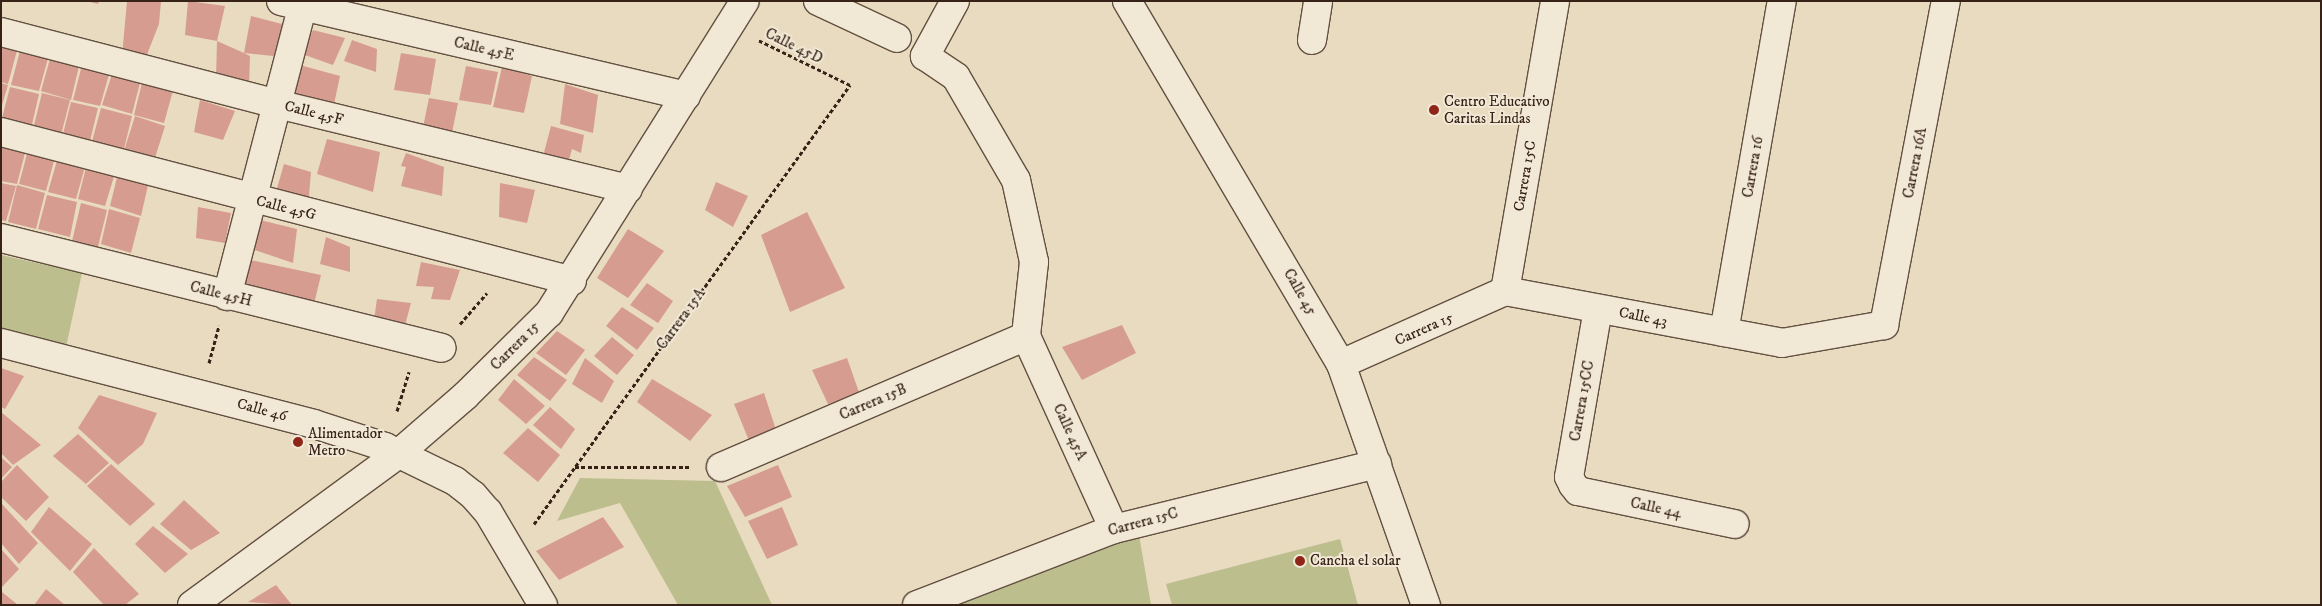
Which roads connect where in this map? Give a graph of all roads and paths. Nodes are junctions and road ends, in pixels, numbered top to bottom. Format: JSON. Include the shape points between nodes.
{"nodes":[{"id":1,"x":745,"y":1,"type":"edge"},
{"id":2,"x":818,"y":1,"type":"edge"},
{"id":3,"x":955,"y":1,"type":"edge"},
{"id":4,"x":1127,"y":1,"type":"edge"},
{"id":5,"x":1318,"y":1,"type":"edge"},
{"id":6,"x":1555,"y":1,"type":"edge"},
{"id":7,"x":1782,"y":1,"type":"edge"},
{"id":8,"x":1946,"y":1,"type":"edge"},
{"id":9,"x":296,"y":3,"type":"edge"},
{"id":10,"x":729,"y":26,"type":"junction"},
{"id":11,"x":1,"y":32,"type":"edge"},
{"id":12,"x":897,"y":38,"type":"dead end"},
{"id":13,"x":1312,"y":40,"type":"dead end"},
{"id":14,"x":850,"y":85,"type":"joint"},
{"id":15,"x":686,"y":96,"type":"junction"},
{"id":16,"x":277,"y":104,"type":"junction"},
{"id":17,"x":1,"y":132,"type":"edge"},
{"id":18,"x":628,"y":189,"type":"junction"},
{"id":19,"x":252,"y":199,"type":"junction"},
{"id":20,"x":1,"y":238,"type":"edge"},
{"id":21,"x":572,"y":280,"type":"junction"},
{"id":22,"x":492,"y":291,"type":"dead end"},
{"id":23,"x":1506,"y":291,"type":"junction"},
{"id":24,"x":227,"y":296,"type":"junction"},
{"id":25,"x":1598,"y":309,"type":"junction"},
{"id":26,"x":1724,"y":332,"type":"junction"},
{"id":27,"x":1026,"y":336,"type":"junction"},
{"id":28,"x":1782,"y":343,"type":"joint"},
{"id":29,"x":1,"y":344,"type":"edge"},
{"id":30,"x":430,"y":345,"type":"junction"},
{"id":31,"x":1342,"y":364,"type":"junction"},
{"id":32,"x":201,"y":394,"type":"junction"},
{"id":33,"x":391,"y":450,"type":"junction"},
{"id":34,"x":1377,"y":464,"type":"junction"},
{"id":35,"x":575,"y":467,"type":"junction"},
{"id":36,"x":721,"y":468,"type":"joint"},
{"id":37,"x":1578,"y":491,"type":"joint"},
{"id":38,"x":1735,"y":524,"type":"dead end"},
{"id":39,"x":1114,"y":528,"type":"junction"},
{"id":40,"x":513,"y":553,"type":"junction"},
{"id":41,"x":192,"y":605,"type":"edge"},
{"id":42,"x":543,"y":605,"type":"edge"},
{"id":43,"x":917,"y":605,"type":"edge"},
{"id":44,"x":1426,"y":605,"type":"edge"}],
"edges":[{"from":1,"to":10,"type":"street","name":"Carrera 15"},
{"from":2,"to":12,"type":"street"},
{"from":3,"to":27,"type":"street","via":[[925,56],[956,76],[1016,180],[1034,262]]},
{"from":4,"to":31,"type":"street","name":"Calle 45"},
{"from":5,"to":13,"type":"street"},
{"from":6,"to":23,"type":"street","name":"Carrera 15C"},
{"from":7,"to":26,"type":"street","name":"Carrera 16"},
{"from":8,"to":28,"type":"street","name":"Carrera 16A","via":[[1884,324]]},
{"from":9,"to":15,"type":"street","name":"Calle 45E"},
{"from":9,"to":16,"type":"street"},
{"from":10,"to":14,"type":"path","name":"Calle 45D"},
{"from":10,"to":15,"type":"street","name":"Carrera 15"},
{"from":11,"to":16,"type":"street","name":"Calle 45F"},
{"from":14,"to":35,"type":"path","name":"Carrera 15A"},
{"from":15,"to":18,"type":"street","name":"Carrera 15"},
{"from":16,"to":18,"type":"street","name":"Calle 45F"},
{"from":16,"to":19,"type":"street"},
{"from":17,"to":19,"type":"street","name":"Calle 45G"},
{"from":18,"to":21,"type":"street","name":"Carrera 15"},
{"from":19,"to":21,"type":"street","name":"Calle 45G"},
{"from":19,"to":24,"type":"street"},
{"from":20,"to":24,"type":"street","name":"Calle 45H"},
{"from":21,"to":33,"type":"street","name":"Carrera 15","via":[[549,313],[466,395]]},
{"from":22,"to":30,"type":"path"},
{"from":23,"to":25,"type":"street","name":"Calle 43"},
{"from":23,"to":31,"type":"street","name":"Carrera 15"},
{"from":24,"to":30,"type":"street","name":"Calle 45H"},
{"from":24,"to":32,"type":"path"},
{"from":25,"to":26,"type":"street","name":"Calle 43"},
{"from":25,"to":37,"type":"street","name":"Carrera 15CC","via":[[1568,477]]},
{"from":26,"to":28,"type":"street","name":"Calle 43"},
{"from":27,"to":36,"type":"street","name":"Carrera 15B"},
{"from":27,"to":39,"type":"street","name":"Calle 45A"},
{"from":29,"to":32,"type":"street","name":"Calle 46"},
{"from":30,"to":33,"type":"path"},
{"from":31,"to":34,"type":"street","name":"Calle 45"},
{"from":32,"to":33,"type":"street","name":"Calle 46","via":[[314,424]]},
{"from":33,"to":40,"type":"street","name":"Calle 46","via":[[455,481],[473,495],[488,512]]},
{"from":33,"to":41,"type":"street","name":"Carrera 15"},
{"from":34,"to":39,"type":"street","name":"Carrera 15C"},
{"from":34,"to":44,"type":"street","name":"Calle 45"},
{"from":35,"to":36,"type":"path"},
{"from":35,"to":40,"type":"path","name":"Carrera 15A"},
{"from":37,"to":38,"type":"street","name":"Calle 44"},
{"from":39,"to":43,"type":"street","name":"Carrera 15C"},
{"from":40,"to":42,"type":"street","name":"Calle 46"}]}
